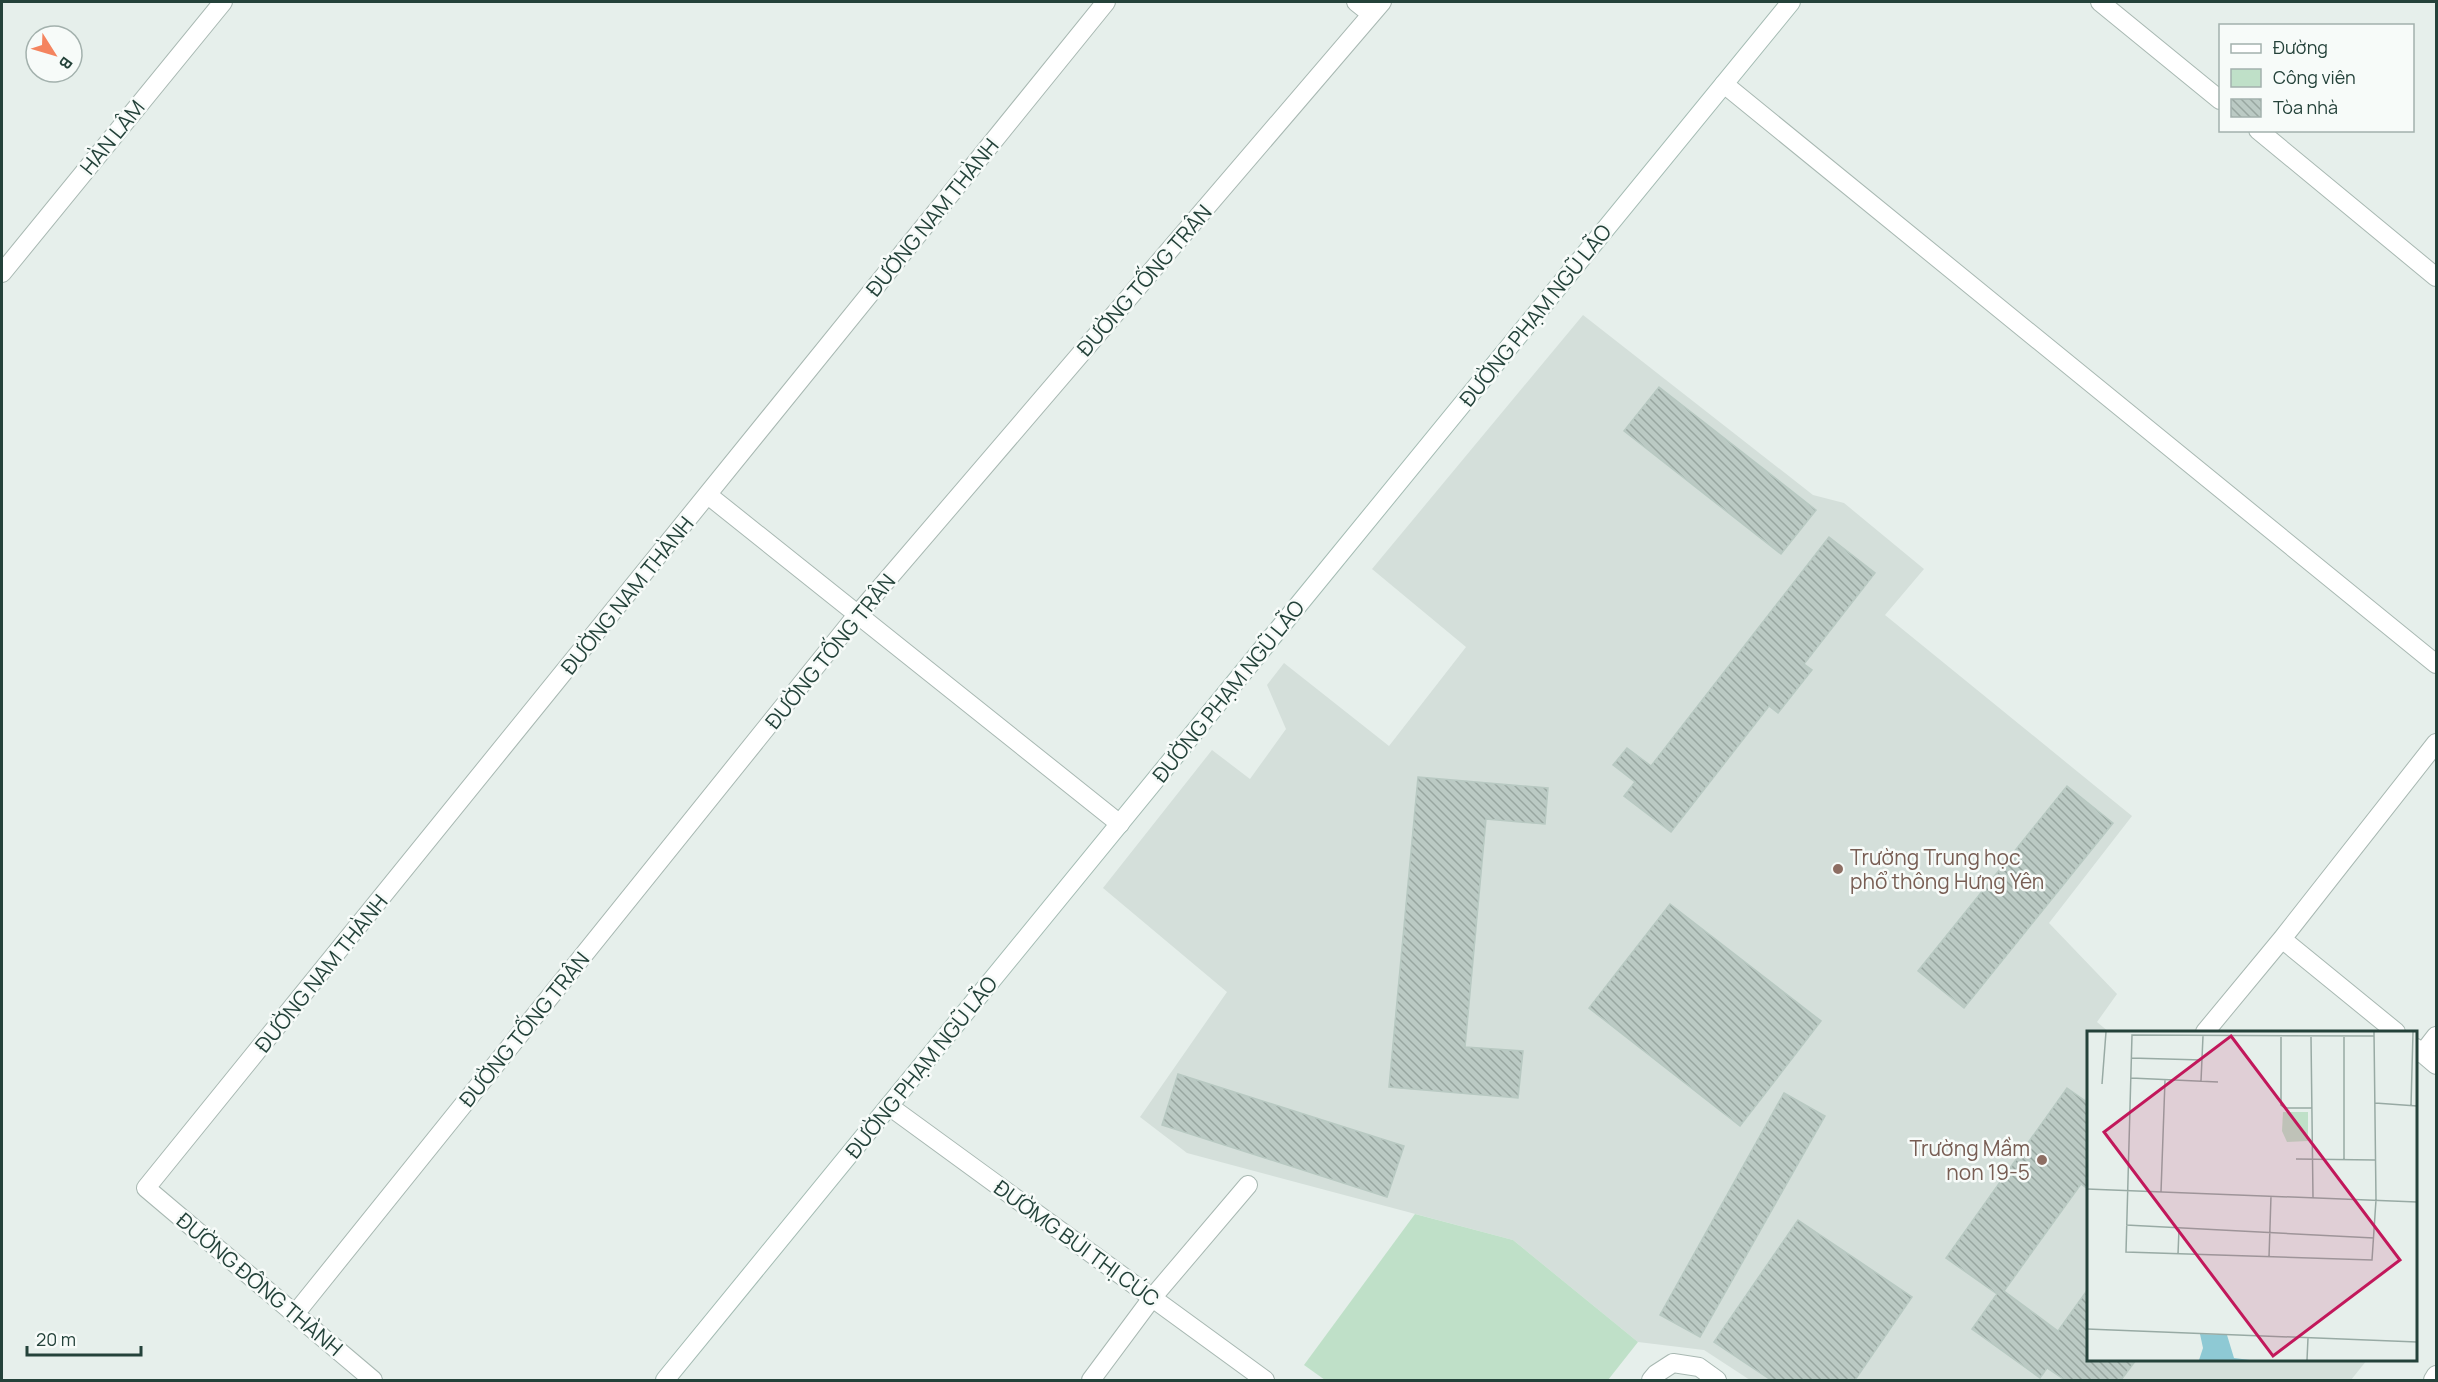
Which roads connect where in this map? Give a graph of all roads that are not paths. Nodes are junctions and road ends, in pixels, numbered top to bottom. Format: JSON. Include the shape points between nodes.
{"nodes":[{"id":1,"x":223,"y":2,"type":"edge"},
{"id":2,"x":1106,"y":2,"type":"edge"},
{"id":3,"x":1356,"y":2,"type":"edge"},
{"id":4,"x":1791,"y":2,"type":"edge"},
{"id":5,"x":2100,"y":2,"type":"edge"},
{"id":6,"x":1377,"y":8,"type":"edge"},
{"id":7,"x":1724,"y":84,"type":"junction"},
{"id":8,"x":2219,"y":99,"type":"edge"},
{"id":9,"x":2260,"y":132,"type":"edge"},
{"id":10,"x":2,"y":273,"type":"edge"},
{"id":11,"x":2436,"y":277,"type":"edge"},
{"id":12,"x":708,"y":495,"type":"junction"},
{"id":13,"x":857,"y":615,"type":"junction"},
{"id":14,"x":2436,"y":663,"type":"edge"},
{"id":15,"x":2436,"y":743,"type":"edge"},
{"id":16,"x":1120,"y":824,"type":"junction"},
{"id":17,"x":2282,"y":939,"type":"junction"},
{"id":18,"x":2206,"y":1031,"type":"edge"},
{"id":19,"x":2395,"y":1031,"type":"edge"},
{"id":20,"x":2436,"y":1036,"type":"edge"},
{"id":21,"x":2425,"y":1056,"type":"edge"},
{"id":22,"x":889,"y":1106,"type":"junction"},
{"id":23,"x":1248,"y":1185,"type":"dead end"},
{"id":24,"x":146,"y":1188,"type":"joint"},
{"id":25,"x":1152,"y":1298,"type":"junction"},
{"id":26,"x":295,"y":1314,"type":"junction"},
{"id":27,"x":2436,"y":1375,"type":"edge"},
{"id":28,"x":373,"y":1380,"type":"edge"},
{"id":29,"x":665,"y":1380,"type":"edge"},
{"id":30,"x":1091,"y":1380,"type":"edge"},
{"id":31,"x":1265,"y":1380,"type":"edge"},
{"id":32,"x":1651,"y":1380,"type":"edge"},
{"id":33,"x":1717,"y":1380,"type":"edge"},
{"id":34,"x":2433,"y":1380,"type":"edge"}],
"edges":[{"from":1,"to":10,"type":"street","name":"HÀN LÂM"},
{"from":2,"to":12,"type":"street","name":"ĐƯỜNG NAM THÀNH"},
{"from":3,"to":6,"type":"street"},
{"from":4,"to":7,"type":"street","name":"ĐƯỜNG PHẠM NGŨ LÃO"},
{"from":5,"to":8,"type":"street"},
{"from":6,"to":13,"type":"street","name":"ĐƯỜNG TỐNG TRÂN"},
{"from":7,"to":14,"type":"street"},
{"from":7,"to":16,"type":"street","name":"ĐƯỜNG PHẠM NGŨ LÃO"},
{"from":9,"to":11,"type":"street"},
{"from":12,"to":13,"type":"street"},
{"from":12,"to":24,"type":"street","name":"ĐƯỜNG NAM THÀNH"},
{"from":13,"to":16,"type":"street"},
{"from":13,"to":26,"type":"street","name":"ĐƯỜNG TỐNG TRÂN"},
{"from":15,"to":17,"type":"street"},
{"from":16,"to":22,"type":"street","name":"ĐƯỜNG PHẠM NGŨ LÃO"},
{"from":17,"to":18,"type":"street"},
{"from":17,"to":19,"type":"street"},
{"from":20,"to":21,"type":"street"},
{"from":22,"to":25,"type":"street","name":"ĐƯỜMG BÙI THỊ CÚC"},
{"from":22,"to":29,"type":"street","name":"ĐƯỜNG PHẠM NGŨ LÃO"},
{"from":23,"to":25,"type":"street"},
{"from":24,"to":26,"type":"street","name":"ĐƯỜNG ĐÔNG THÀNH"},
{"from":25,"to":30,"type":"street"},
{"from":25,"to":31,"type":"street","name":"ĐƯỜMG BÙI THỊ CÚC"},
{"from":26,"to":28,"type":"street","name":"ĐƯỜNG ĐÔNG THÀNH"},
{"from":27,"to":34,"type":"street"},
{"from":32,"to":33,"type":"street","via":[[1673,1362],[1699,1367]]}]}
